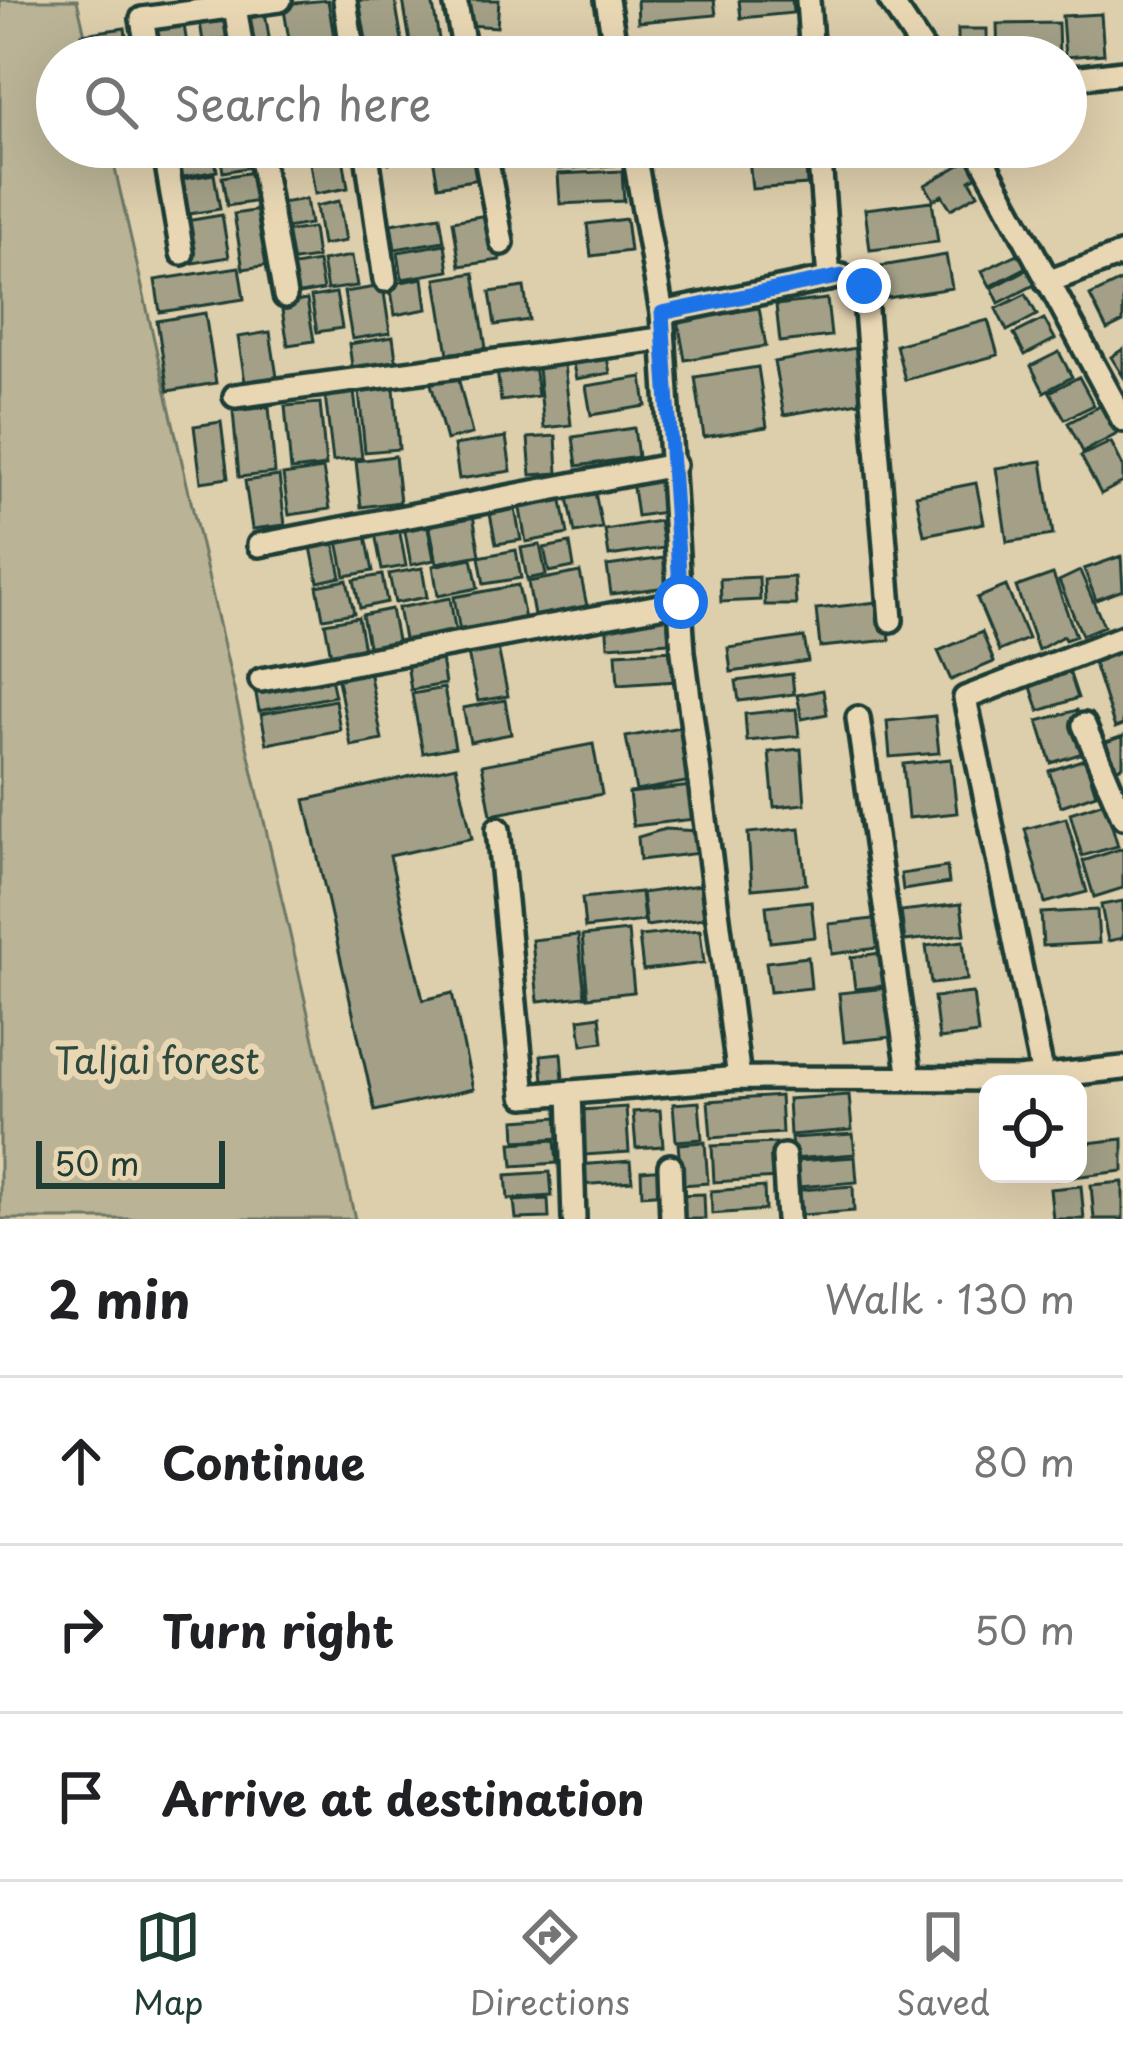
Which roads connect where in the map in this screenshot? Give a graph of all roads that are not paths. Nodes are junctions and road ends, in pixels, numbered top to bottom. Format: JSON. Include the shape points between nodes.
{"nodes":[{"id":1,"x":280,"y":0,"type":"edge"},
{"id":2,"x":345,"y":0,"type":"edge"},
{"id":3,"x":455,"y":0,"type":"edge"},
{"id":4,"x":607,"y":0,"type":"edge"},
{"id":5,"x":808,"y":0,"type":"edge"},
{"id":6,"x":890,"y":0,"type":"edge"},
{"id":7,"x":234,"y":3,"type":"edge"},
{"id":8,"x":145,"y":36,"type":"edge"},
{"id":9,"x":240,"y":36,"type":"edge"},
{"id":10,"x":350,"y":36,"type":"edge"},
{"id":11,"x":462,"y":36,"type":"edge"},
{"id":12,"x":613,"y":36,"type":"edge"},
{"id":13,"x":811,"y":36,"type":"edge"},
{"id":14,"x":914,"y":36,"type":"edge"},
{"id":15,"x":1123,"y":72,"type":"edge"},
{"id":16,"x":1087,"y":77,"type":"edge"},
{"id":17,"x":168,"y":168,"type":"edge"},
{"id":18,"x":263,"y":168,"type":"edge"},
{"id":19,"x":369,"y":168,"type":"edge"},
{"id":20,"x":488,"y":168,"type":"edge"},
{"id":21,"x":637,"y":168,"type":"edge"},
{"id":22,"x":821,"y":168,"type":"edge"},
{"id":23,"x":987,"y":168,"type":"edge"},
{"id":24,"x":502,"y":243,"type":"dead end"},
{"id":25,"x":182,"y":254,"type":"dead end"},
{"id":26,"x":1123,"y":254,"type":"edge"},
{"id":27,"x":829,"y":279,"type":"junction"},
{"id":28,"x":385,"y":280,"type":"dead end"},
{"id":29,"x":1048,"y":282,"type":"junction"},
{"id":30,"x":285,"y":296,"type":"dead end"},
{"id":31,"x":662,"y":313,"type":"junction"},
{"id":32,"x":660,"y":338,"type":"junction"},
{"id":33,"x":236,"y":396,"type":"dead end"},
{"id":34,"x":1122,"y":416,"type":"edge"},
{"id":35,"x":674,"y":465,"type":"junction"},
{"id":36,"x":260,"y":545,"type":"dead end"},
{"id":37,"x":681,"y":602,"type":"junction"},
{"id":38,"x":891,"y":620,"type":"dead end"},
{"id":39,"x":1123,"y":637,"type":"edge"},
{"id":40,"x":261,"y":680,"type":"dead end"},
{"id":41,"x":858,"y":718,"type":"dead end"},
{"id":42,"x":1084,"y":725,"type":"dead end"},
{"id":43,"x":1123,"y":817,"type":"edge"},
{"id":44,"x":498,"y":829,"type":"dead end"},
{"id":45,"x":1123,"y":1068,"type":"edge"},
{"id":46,"x":1043,"y":1075,"type":"edge"},
{"id":47,"x":1061,"y":1075,"type":"edge"},
{"id":48,"x":979,"y":1077,"type":"edge"},
{"id":49,"x":739,"y":1078,"type":"junction"},
{"id":50,"x":910,"y":1078,"type":"junction"},
{"id":51,"x":570,"y":1092,"type":"junction"},
{"id":52,"x":784,"y":1156,"type":"dead end"},
{"id":53,"x":670,"y":1166,"type":"dead end"},
{"id":54,"x":574,"y":1219,"type":"edge"},
{"id":55,"x":672,"y":1219,"type":"edge"},
{"id":56,"x":788,"y":1219,"type":"edge"}],
"edges":[{"from":1,"to":7,"type":"street"},
{"from":2,"to":10,"type":"street"},
{"from":3,"to":11,"type":"street"},
{"from":4,"to":12,"type":"street"},
{"from":5,"to":13,"type":"street"},
{"from":6,"to":14,"type":"street"},
{"from":7,"to":8,"type":"street","via":[[142,19]]},
{"from":7,"to":9,"type":"street"},
{"from":15,"to":16,"type":"street"},
{"from":17,"to":25,"type":"street"},
{"from":18,"to":30,"type":"street"},
{"from":19,"to":28,"type":"street"},
{"from":20,"to":24,"type":"street"},
{"from":21,"to":31,"type":"street"},
{"from":22,"to":27,"type":"street"},
{"from":23,"to":29,"type":"street"},
{"from":26,"to":29,"type":"street"},
{"from":27,"to":31,"type":"street"},
{"from":27,"to":38,"type":"street","via":[[864,286]]},
{"from":29,"to":34,"type":"street"},
{"from":31,"to":32,"type":"street"},
{"from":32,"to":33,"type":"street"},
{"from":32,"to":35,"type":"street"},
{"from":35,"to":36,"type":"street"},
{"from":35,"to":37,"type":"street"},
{"from":37,"to":40,"type":"street"},
{"from":37,"to":49,"type":"street"},
{"from":39,"to":46,"type":"street","via":[[965,698]]},
{"from":41,"to":50,"type":"street"},
{"from":42,"to":43,"type":"street"},
{"from":44,"to":51,"type":"street","via":[[524,1096]]},
{"from":45,"to":47,"type":"street"},
{"from":48,"to":50,"type":"street"},
{"from":49,"to":50,"type":"street"},
{"from":49,"to":51,"type":"street"},
{"from":51,"to":54,"type":"street"},
{"from":52,"to":56,"type":"street"},
{"from":53,"to":55,"type":"street"}]}
